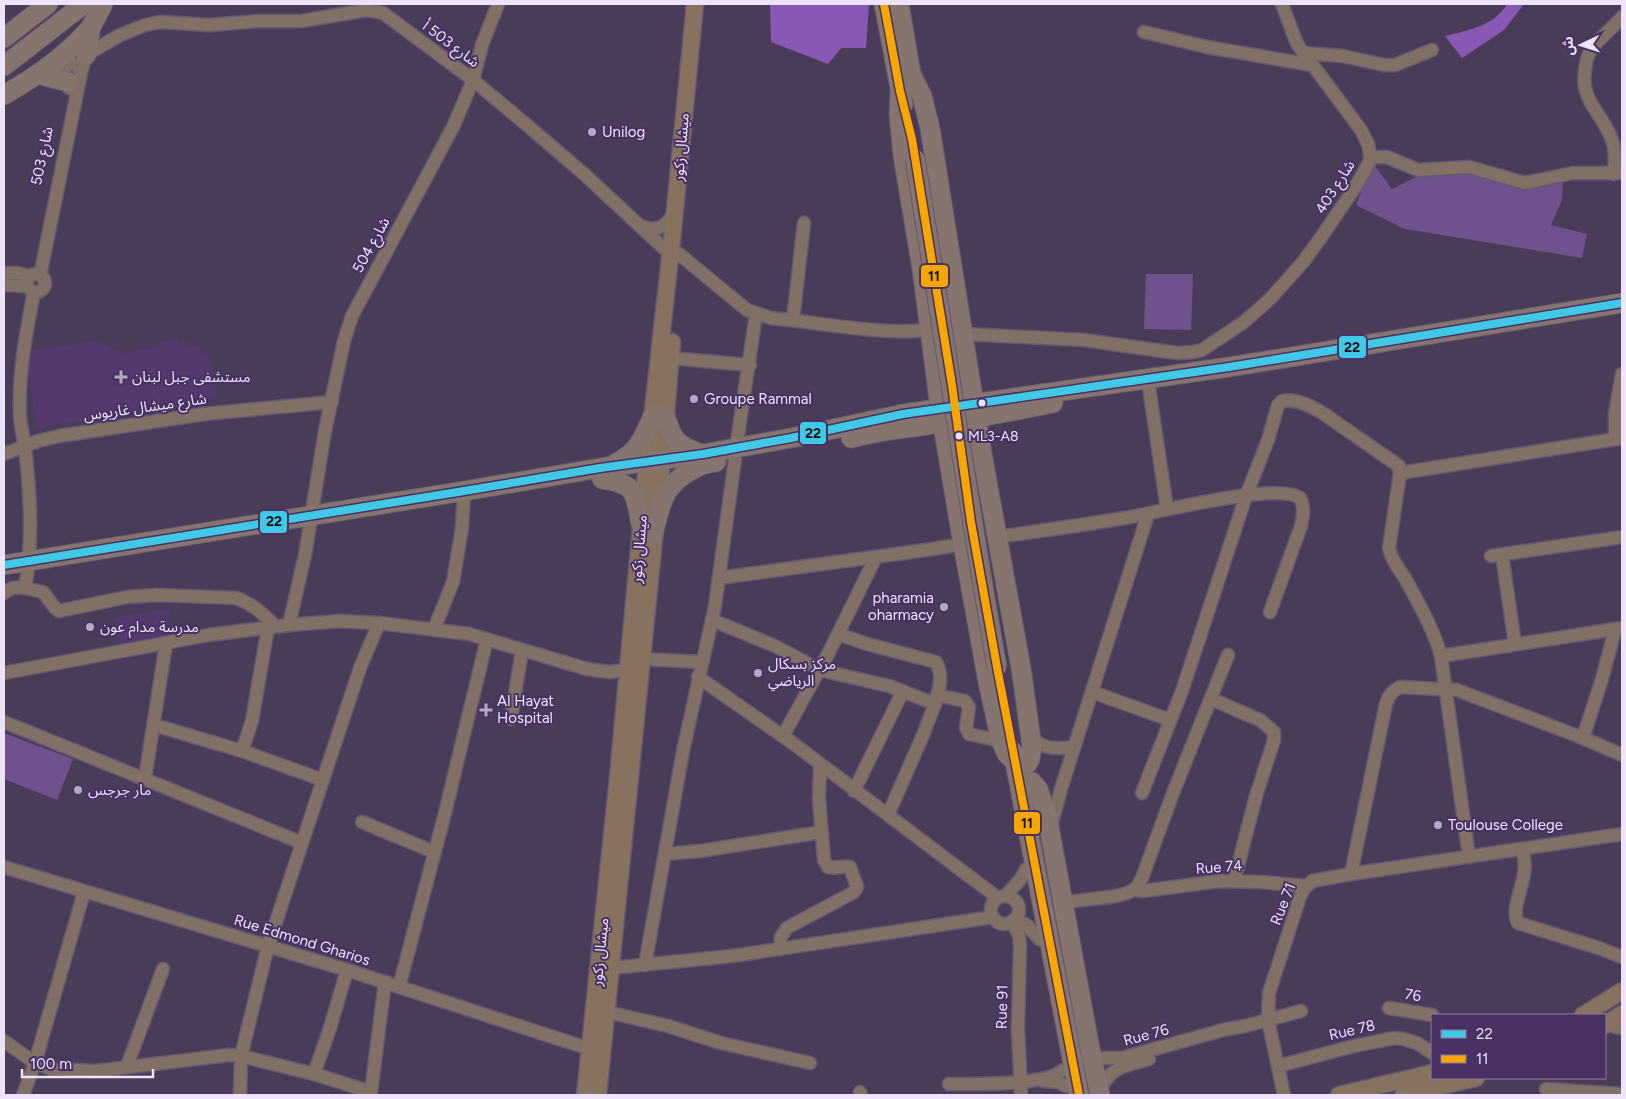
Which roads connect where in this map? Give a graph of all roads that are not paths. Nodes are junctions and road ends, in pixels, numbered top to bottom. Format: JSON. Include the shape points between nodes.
{"nodes":[{"id":1,"x":48,"y":4,"type":"edge"},
{"id":2,"x":84,"y":4,"type":"edge"},
{"id":3,"x":103,"y":4,"type":"edge"},
{"id":4,"x":498,"y":4,"type":"edge"},
{"id":5,"x":695,"y":4,"type":"edge"},
{"id":6,"x":704,"y":4,"type":"edge"},
{"id":7,"x":884,"y":4,"type":"edge"},
{"id":8,"x":899,"y":4,"type":"edge"},
{"id":9,"x":1282,"y":4,"type":"edge"},
{"id":10,"x":1622,"y":18,"type":"edge"},
{"id":11,"x":91,"y":27,"type":"junction"},
{"id":12,"x":1144,"y":32,"type":"dead end"},
{"id":13,"x":8,"y":34,"type":"edge"},
{"id":14,"x":1432,"y":50,"type":"dead end"},
{"id":15,"x":1303,"y":54,"type":"junction"},
{"id":16,"x":5,"y":64,"type":"edge"},
{"id":17,"x":1312,"y":65,"type":"junction"},
{"id":18,"x":78,"y":70,"type":"junction"},
{"id":19,"x":38,"y":74,"type":"junction"},
{"id":20,"x":911,"y":74,"type":"junction"},
{"id":21,"x":473,"y":80,"type":"junction"},
{"id":22,"x":900,"y":92,"type":"junction"},
{"id":23,"x":4,"y":95,"type":"edge"},
{"id":24,"x":1371,"y":158,"type":"junction"},
{"id":25,"x":921,"y":159,"type":"junction"},
{"id":26,"x":1618,"y":174,"type":"edge"},
{"id":27,"x":675,"y":210,"type":"junction"},
{"id":28,"x":804,"y":223,"type":"dead end"},
{"id":29,"x":639,"y":225,"type":"junction"},
{"id":30,"x":675,"y":254,"type":"junction"},
{"id":31,"x":4,"y":273,"type":"edge"},
{"id":32,"x":33,"y":281,"type":"junction"},
{"id":33,"x":4,"y":285,"type":"edge"},
{"id":34,"x":1622,"y":303,"type":"edge"},
{"id":35,"x":1622,"y":310,"type":"edge"},
{"id":36,"x":756,"y":314,"type":"junction"},
{"id":37,"x":793,"y":320,"type":"junction"},
{"id":38,"x":930,"y":330,"type":"junction"},
{"id":39,"x":964,"y":334,"type":"junction"},
{"id":40,"x":1194,"y":352,"type":"junction"},
{"id":41,"x":966,"y":353,"type":"junction"},
{"id":42,"x":934,"y":356,"type":"junction"},
{"id":43,"x":670,"y":358,"type":"junction"},
{"id":44,"x":750,"y":365,"type":"junction"},
{"id":45,"x":1622,"y":374,"type":"edge"},
{"id":46,"x":1193,"y":377,"type":"junction"},
{"id":47,"x":937,"y":378,"type":"junction"},
{"id":48,"x":970,"y":382,"type":"junction"},
{"id":49,"x":1149,"y":387,"type":"junction"},
{"id":50,"x":332,"y":402,"type":"junction"},
{"id":51,"x":1009,"y":405,"type":"junction"},
{"id":52,"x":975,"y":411,"type":"junction"},
{"id":53,"x":659,"y":415,"type":"junction"},
{"id":54,"x":942,"y":416,"type":"junction"},
{"id":55,"x":898,"y":420,"type":"junction"},
{"id":56,"x":1618,"y":438,"type":"edge"},
{"id":57,"x":25,"y":446,"type":"junction"},
{"id":58,"x":4,"y":454,"type":"edge"},
{"id":59,"x":736,"y":454,"type":"junction"},
{"id":60,"x":982,"y":455,"type":"junction"},
{"id":61,"x":704,"y":459,"type":"junction"},
{"id":62,"x":950,"y":463,"type":"junction"},
{"id":63,"x":654,"y":466,"type":"junction"},
{"id":64,"x":601,"y":473,"type":"junction"},
{"id":65,"x":1400,"y":473,"type":"junction"},
{"id":66,"x":464,"y":496,"type":"junction"},
{"id":67,"x":1246,"y":496,"type":"junction"},
{"id":68,"x":1168,"y":509,"type":"junction"},
{"id":69,"x":1148,"y":514,"type":"junction"},
{"id":70,"x":310,"y":521,"type":"junction"},
{"id":71,"x":647,"y":529,"type":"junction"},
{"id":72,"x":997,"y":537,"type":"junction"},
{"id":73,"x":1622,"y":537,"type":"edge"},
{"id":74,"x":963,"y":544,"type":"junction"},
{"id":75,"x":876,"y":557,"type":"junction"},
{"id":76,"x":4,"y":565,"type":"edge"},
{"id":77,"x":27,"y":574,"type":"junction"},
{"id":78,"x":4,"y":578,"type":"edge"},
{"id":79,"x":719,"y":578,"type":"junction"},
{"id":80,"x":4,"y":593,"type":"edge"},
{"id":81,"x":1270,"y":612,"type":"dead end"},
{"id":82,"x":712,"y":620,"type":"junction"},
{"id":83,"x":379,"y":623,"type":"junction"},
{"id":84,"x":289,"y":624,"type":"junction"},
{"id":85,"x":271,"y":627,"type":"junction"},
{"id":86,"x":434,"y":629,"type":"junction"},
{"id":87,"x":1618,"y":629,"type":"edge"},
{"id":88,"x":838,"y":634,"type":"junction"},
{"id":89,"x":487,"y":639,"type":"junction"},
{"id":90,"x":166,"y":644,"type":"junction"},
{"id":91,"x":1515,"y":644,"type":"junction"},
{"id":92,"x":522,"y":650,"type":"junction"},
{"id":93,"x":1228,"y":655,"type":"dead end"},
{"id":94,"x":1442,"y":656,"type":"junction"},
{"id":95,"x":642,"y":659,"type":"junction"},
{"id":96,"x":702,"y":662,"type":"junction"},
{"id":97,"x":627,"y":670,"type":"junction"},
{"id":98,"x":820,"y":670,"type":"junction"},
{"id":99,"x":4,"y":673,"type":"edge"},
{"id":100,"x":698,"y":677,"type":"junction"},
{"id":101,"x":1446,"y":689,"type":"junction"},
{"id":102,"x":903,"y":692,"type":"junction"},
{"id":103,"x":1092,"y":692,"type":"junction"},
{"id":104,"x":1211,"y":698,"type":"junction"},
{"id":105,"x":936,"y":699,"type":"junction"},
{"id":106,"x":511,"y":719,"type":"dead end"},
{"id":107,"x":1170,"y":720,"type":"junction"},
{"id":108,"x":4,"y":722,"type":"edge"},
{"id":109,"x":154,"y":725,"type":"junction"},
{"id":110,"x":783,"y":736,"type":"junction"},
{"id":111,"x":1031,"y":737,"type":"junction"},
{"id":112,"x":1583,"y":738,"type":"junction"},
{"id":113,"x":1001,"y":741,"type":"junction"},
{"id":114,"x":1074,"y":747,"type":"junction"},
{"id":115,"x":242,"y":751,"type":"junction"},
{"id":116,"x":1622,"y":755,"type":"edge"},
{"id":117,"x":820,"y":765,"type":"junction"},
{"id":118,"x":1023,"y":769,"type":"junction"},
{"id":119,"x":145,"y":778,"type":"junction"},
{"id":120,"x":323,"y":780,"type":"junction"},
{"id":121,"x":854,"y":791,"type":"junction"},
{"id":122,"x":1142,"y":793,"type":"dead end"},
{"id":123,"x":888,"y":815,"type":"junction"},
{"id":124,"x":362,"y":822,"type":"dead end"},
{"id":125,"x":822,"y":832,"type":"junction"},
{"id":126,"x":1622,"y":834,"type":"edge"},
{"id":127,"x":1040,"y":836,"type":"junction"},
{"id":128,"x":302,"y":843,"type":"junction"},
{"id":129,"x":1521,"y":849,"type":"junction"},
{"id":130,"x":434,"y":852,"type":"junction"},
{"id":131,"x":665,"y":854,"type":"junction"},
{"id":132,"x":1469,"y":857,"type":"junction"},
{"id":133,"x":4,"y":867,"type":"edge"},
{"id":134,"x":1026,"y":868,"type":"junction"},
{"id":135,"x":1351,"y":874,"type":"junction"},
{"id":136,"x":1234,"y":881,"type":"junction"},
{"id":137,"x":1306,"y":886,"type":"junction"},
{"id":138,"x":1135,"y":890,"type":"junction"},
{"id":139,"x":84,"y":892,"type":"junction"},
{"id":140,"x":1001,"y":897,"type":"junction"},
{"id":141,"x":1063,"y":904,"type":"junction"},
{"id":142,"x":993,"y":917,"type":"junction"},
{"id":143,"x":1014,"y":920,"type":"junction"},
{"id":144,"x":1039,"y":939,"type":"junction"},
{"id":145,"x":268,"y":946,"type":"junction"},
{"id":146,"x":780,"y":948,"type":"junction"},
{"id":147,"x":1622,"y":957,"type":"edge"},
{"id":148,"x":645,"y":965,"type":"junction"},
{"id":149,"x":163,"y":968,"type":"dead end"},
{"id":150,"x":611,"y":968,"type":"junction"},
{"id":151,"x":347,"y":970,"type":"junction"},
{"id":152,"x":385,"y":982,"type":"junction"},
{"id":153,"x":399,"y":987,"type":"junction"},
{"id":154,"x":1622,"y":991,"type":"edge"},
{"id":155,"x":1389,"y":1008,"type":"dead end"},
{"id":156,"x":1301,"y":1011,"type":"dead end"},
{"id":157,"x":607,"y":1012,"type":"junction"},
{"id":158,"x":1606,"y":1014,"type":"edge"},
{"id":159,"x":1622,"y":1014,"type":"edge"},
{"id":160,"x":1431,"y":1015,"type":"edge"},
{"id":161,"x":1606,"y":1019,"type":"edge"},
{"id":162,"x":1268,"y":1020,"type":"junction"},
{"id":163,"x":1245,"y":1026,"type":"junction"},
{"id":164,"x":1210,"y":1034,"type":"junction"},
{"id":165,"x":4,"y":1041,"type":"edge"},
{"id":166,"x":594,"y":1049,"type":"junction"},
{"id":167,"x":1180,"y":1050,"type":"junction"},
{"id":168,"x":1431,"y":1052,"type":"edge"},
{"id":169,"x":1091,"y":1054,"type":"junction"},
{"id":170,"x":241,"y":1056,"type":"junction"},
{"id":171,"x":1132,"y":1060,"type":"junction"},
{"id":172,"x":34,"y":1063,"type":"junction"},
{"id":173,"x":810,"y":1063,"type":"dead end"},
{"id":174,"x":127,"y":1066,"type":"junction"},
{"id":175,"x":1278,"y":1066,"type":"junction"},
{"id":176,"x":314,"y":1074,"type":"junction"},
{"id":177,"x":1470,"y":1079,"type":"edge"},
{"id":178,"x":1020,"y":1082,"type":"junction"},
{"id":179,"x":950,"y":1084,"type":"dead end"},
{"id":180,"x":1436,"y":1085,"type":"edge"},
{"id":181,"x":1069,"y":1086,"type":"edge"},
{"id":182,"x":1545,"y":1087,"type":"edge"},
{"id":183,"x":371,"y":1094,"type":"edge"},
{"id":184,"x":1622,"y":1094,"type":"edge"},
{"id":185,"x":23,"y":1095,"type":"edge"},
{"id":186,"x":240,"y":1095,"type":"edge"},
{"id":187,"x":578,"y":1095,"type":"edge"},
{"id":188,"x":585,"y":1095,"type":"edge"},
{"id":189,"x":598,"y":1095,"type":"edge"},
{"id":190,"x":605,"y":1095,"type":"edge"},
{"id":191,"x":1021,"y":1095,"type":"edge"},
{"id":192,"x":1097,"y":1095,"type":"edge"},
{"id":193,"x":1284,"y":1095,"type":"edge"},
{"id":194,"x":1339,"y":1095,"type":"edge"},
{"id":195,"x":1403,"y":1095,"type":"edge"}],
"edges":[{"from":1,"to":13,"type":"highway"},
{"from":2,"to":16,"type":"highway"},
{"from":3,"to":11,"type":"highway"},
{"from":4,"to":21,"type":"street","name":"شارع 504"},
{"from":5,"to":27,"type":"main road","name":"ميشال زكور"},
{"from":6,"to":30,"type":"main road","name":"ميشال زكور"},
{"from":7,"to":22,"type":"highway"},
{"from":8,"to":20,"type":"highway"},
{"from":9,"to":15,"type":"street","name":"شارع 403","via":[[1296,44]]},
{"from":10,"to":26,"type":"street","via":[[1592,49],[1584,75],[1586,95],[1610,133]]},
{"from":11,"to":18,"type":"highway"},
{"from":11,"to":19,"type":"highway","via":[[72,48]]},
{"from":12,"to":17,"type":"street","via":[[1207,47]]},
{"from":14,"to":15,"type":"street","via":[[1395,65],[1343,56]]},
{"from":15,"to":17,"type":"street","name":"شارع 403"},
{"from":17,"to":24,"type":"street","name":"شارع 403","via":[[1361,130]]},
{"from":18,"to":19,"type":"highway"},
{"from":18,"to":21,"type":"street","name":"شارع 503 أ","via":[[120,35],[145,25],[162,22],[209,25],[301,21],[375,11],[383,13]]},
{"from":18,"to":32,"type":"street","name":"شارع 503","via":[[69,98]]},
{"from":19,"to":23,"type":"highway"},
{"from":20,"to":25,"type":"highway"},
{"from":20,"to":39,"type":"highway","via":[[922,96],[928,120]]},
{"from":21,"to":29,"type":"street","name":"شارع 503 أ"},
{"from":21,"to":50,"type":"street","name":"شارع 504","via":[[453,128],[354,310],[344,341]]},
{"from":22,"to":25,"type":"highway"},
{"from":22,"to":38,"type":"highway","via":[[903,156]]},
{"from":24,"to":26,"type":"street","via":[[1387,158],[1418,170],[1468,167],[1525,182],[1573,173]]},
{"from":24,"to":40,"type":"street","name":"شارع 403","via":[[1331,224],[1277,292],[1244,322],[1209,346]]},
{"from":25,"to":118,"type":"highway","via":[[982,515],[1003,667]]},
{"from":27,"to":29,"type":"street","via":[[668,222],[659,228]]},
{"from":27,"to":30,"type":"main road","name":"ميشال زكور"},
{"from":28,"to":37,"type":"street"},
{"from":29,"to":30,"type":"street","name":"شارع 503 أ"},
{"from":30,"to":36,"type":"street","name":"شارع 503 أ"},
{"from":30,"to":43,"type":"main road","name":"ميشال زكور"},
{"from":30,"to":53,"type":"main road","name":"ميشال زكور"},
{"from":31,"to":32,"type":"street","via":[[18,273]]},
{"from":32,"to":33,"type":"street"},
{"from":32,"to":57,"type":"street","name":"شارع 503","via":[[21,374],[20,417]]},
{"from":34,"to":46,"type":"highway"},
{"from":35,"to":46,"type":"highway"},
{"from":36,"to":37,"type":"street"},
{"from":36,"to":44,"type":"street"},
{"from":37,"to":38,"type":"street","via":[[894,332]]},
{"from":38,"to":42,"type":"highway"},
{"from":39,"to":40,"type":"street","via":[[1084,340],[1177,353]]},
{"from":39,"to":41,"type":"highway"},
{"from":40,"to":46,"type":"street"},
{"from":41,"to":42,"type":"highway","via":[[959,366],[950,371],[940,367]]},
{"from":41,"to":48,"type":"highway"},
{"from":42,"to":47,"type":"highway"},
{"from":43,"to":44,"type":"street"},
{"from":43,"to":53,"type":"main road","name":"ميشال زكور"},
{"from":44,"to":59,"type":"street"},
{"from":45,"to":56,"type":"street","via":[[1615,414]]},
{"from":46,"to":49,"type":"highway"},
{"from":46,"to":51,"type":"highway"},
{"from":47,"to":54,"type":"highway"},
{"from":47,"to":55,"type":"highway","via":[[933,396]]},
{"from":48,"to":51,"type":"highway","via":[[982,394]]},
{"from":48,"to":52,"type":"highway"},
{"from":49,"to":51,"type":"highway"},
{"from":49,"to":68,"type":"street"},
{"from":50,"to":57,"type":"street","name":"شارع ميشال غاريوس","via":[[182,417],[60,436]]},
{"from":50,"to":70,"type":"street","name":"شارع 504"},
{"from":51,"to":52,"type":"highway"},
{"from":51,"to":60,"type":"highway","via":[[983,434]]},
{"from":52,"to":54,"type":"highway"},
{"from":52,"to":60,"type":"highway"},
{"from":53,"to":61,"type":"highway","via":[[677,443]]},
{"from":53,"to":63,"type":"main road","name":"ميشال زكور"},
{"from":53,"to":64,"type":"highway","via":[[635,450]]},
{"from":54,"to":55,"type":"highway"},
{"from":54,"to":62,"type":"highway"},
{"from":55,"to":59,"type":"highway"},
{"from":55,"to":62,"type":"highway","via":[[935,434],[944,445]]},
{"from":56,"to":65,"type":"street"},
{"from":57,"to":58,"type":"street","name":"شارع ميشال غاريوس"},
{"from":57,"to":77,"type":"street","via":[[29,505]]},
{"from":59,"to":61,"type":"highway"},
{"from":59,"to":79,"type":"street"},
{"from":60,"to":62,"type":"highway","via":[[967,447],[957,451]]},
{"from":60,"to":72,"type":"highway"},
{"from":61,"to":63,"type":"highway"},
{"from":61,"to":71,"type":"highway","via":[[669,487]]},
{"from":62,"to":74,"type":"highway"},
{"from":63,"to":64,"type":"highway"},
{"from":63,"to":71,"type":"main road","name":"ميشال زكور"},
{"from":64,"to":66,"type":"highway","via":[[563,484]]},
{"from":64,"to":71,"type":"highway","via":[[630,487]]},
{"from":65,"to":67,"type":"street","via":[[1399,466],[1324,414],[1284,400],[1278,405]]},
{"from":65,"to":94,"type":"street","via":[[1390,552]]},
{"from":66,"to":70,"type":"highway"},
{"from":66,"to":86,"type":"street","via":[[453,582]]},
{"from":67,"to":68,"type":"street"},
{"from":67,"to":81,"type":"street","via":[[1290,493],[1300,498],[1304,507],[1301,526]]},
{"from":67,"to":107,"type":"street"},
{"from":68,"to":69,"type":"street"},
{"from":69,"to":72,"type":"street"},
{"from":69,"to":103,"type":"street"},
{"from":70,"to":77,"type":"highway"},
{"from":70,"to":84,"type":"street","name":"شارع 504"},
{"from":71,"to":95,"type":"main road","name":"ميشال زكور"},
{"from":71,"to":97,"type":"main road","name":"ميشال زكور"},
{"from":72,"to":111,"type":"highway"},
{"from":73,"to":91,"type":"street","via":[[1496,556]]},
{"from":74,"to":75,"type":"street"},
{"from":74,"to":113,"type":"highway"},
{"from":75,"to":79,"type":"street"},
{"from":75,"to":88,"type":"street"},
{"from":76,"to":77,"type":"highway"},
{"from":77,"to":78,"type":"highway"},
{"from":77,"to":80,"type":"street","via":[[16,587]]},
{"from":77,"to":85,"type":"street","via":[[59,611],[150,596],[236,598],[264,614]]},
{"from":79,"to":82,"type":"street"},
{"from":82,"to":96,"type":"street"},
{"from":82,"to":98,"type":"street","via":[[775,646]]},
{"from":83,"to":84,"type":"street"},
{"from":83,"to":86,"type":"street"},
{"from":83,"to":120,"type":"street","via":[[360,668]]},
{"from":84,"to":85,"type":"street"},
{"from":85,"to":90,"type":"street"},
{"from":85,"to":115,"type":"street","via":[[252,720]]},
{"from":86,"to":89,"type":"street"},
{"from":87,"to":91,"type":"street"},
{"from":87,"to":112,"type":"street"},
{"from":88,"to":98,"type":"street"},
{"from":88,"to":105,"type":"street","via":[[936,662],[941,678]]},
{"from":89,"to":92,"type":"street"},
{"from":89,"to":130,"type":"street"},
{"from":90,"to":99,"type":"street"},
{"from":90,"to":109,"type":"street"},
{"from":91,"to":94,"type":"street"},
{"from":92,"to":97,"type":"street","via":[[600,671]]},
{"from":92,"to":106,"type":"street"},
{"from":93,"to":104,"type":"street"},
{"from":94,"to":101,"type":"street"},
{"from":95,"to":96,"type":"street"},
{"from":95,"to":150,"type":"main road","name":"ميشال زكور"},
{"from":96,"to":100,"type":"street"},
{"from":97,"to":166,"type":"main road","name":"ميشال زكور"},
{"from":98,"to":102,"type":"street"},
{"from":98,"to":110,"type":"street"},
{"from":100,"to":110,"type":"street"},
{"from":100,"to":131,"type":"street"},
{"from":101,"to":112,"type":"street"},
{"from":101,"to":132,"type":"street"},
{"from":101,"to":135,"type":"street","via":[[1400,687],[1388,696]]},
{"from":102,"to":105,"type":"street"},
{"from":102,"to":121,"type":"street"},
{"from":103,"to":107,"type":"street"},
{"from":103,"to":114,"type":"street"},
{"from":104,"to":136,"type":"street","via":[[1260,720],[1274,732]]},
{"from":104,"to":138,"type":"street"},
{"from":105,"to":113,"type":"street","via":[[965,702],[969,707],[966,728],[969,734]]},
{"from":105,"to":123,"type":"street"},
{"from":107,"to":122,"type":"street"},
{"from":108,"to":119,"type":"street"},
{"from":109,"to":115,"type":"street"},
{"from":109,"to":119,"type":"street"},
{"from":110,"to":117,"type":"street"},
{"from":111,"to":114,"type":"street","via":[[1050,748]]},
{"from":111,"to":118,"type":"highway","via":[[1032,754]]},
{"from":112,"to":116,"type":"street"},
{"from":113,"to":118,"type":"highway","via":[[1007,754]]},
{"from":114,"to":127,"type":"street"},
{"from":115,"to":120,"type":"street"},
{"from":117,"to":121,"type":"street"},
{"from":117,"to":125,"type":"street"},
{"from":118,"to":127,"type":"highway"},
{"from":118,"to":134,"type":"highway","via":[[1012,776],[1012,789]]},
{"from":119,"to":128,"type":"street"},
{"from":120,"to":128,"type":"street"},
{"from":121,"to":123,"type":"street"},
{"from":123,"to":140,"type":"street"},
{"from":124,"to":130,"type":"street"},
{"from":125,"to":131,"type":"street"},
{"from":125,"to":146,"type":"street","via":[[826,864],[833,868],[850,867],[856,890],[787,928],[781,937]]},
{"from":126,"to":129,"type":"street","name":"Rue 71"},
{"from":127,"to":141,"type":"highway"},
{"from":127,"to":181,"type":"highway"},
{"from":127,"to":192,"type":"highway"},
{"from":128,"to":145,"type":"street"},
{"from":129,"to":132,"type":"street","name":"Rue 71"},
{"from":129,"to":147,"type":"street","via":[[1526,870],[1516,914],[1518,923]]},
{"from":130,"to":153,"type":"street"},
{"from":131,"to":148,"type":"street"},
{"from":132,"to":135,"type":"street","name":"Rue 71"},
{"from":133,"to":139,"type":"street","name":"Rue Edmond Gharios"},
{"from":134,"to":140,"type":"street","via":[[1020,880]]},
{"from":134,"to":144,"type":"highway"},
{"from":135,"to":137,"type":"street","name":"Rue 71","via":[[1312,881]]},
{"from":136,"to":137,"type":"street","name":"Rue 74"},
{"from":136,"to":138,"type":"street","name":"Rue 74"},
{"from":137,"to":162,"type":"street","name":"Rue 71","via":[[1269,994]]},
{"from":138,"to":141,"type":"street","name":"Rue 74"},
{"from":139,"to":145,"type":"street","name":"Rue Edmond Gharios"},
{"from":139,"to":172,"type":"street"},
{"from":140,"to":142,"type":"street","via":[[992,904]]},
{"from":140,"to":143,"type":"street","via":[[1012,898],[1017,904]]},
{"from":141,"to":169,"type":"highway"},
{"from":142,"to":143,"type":"street","via":[[1002,924]]},
{"from":142,"to":146,"type":"street"},
{"from":143,"to":144,"type":"street","via":[[1028,926]]},
{"from":143,"to":178,"type":"street","name":"Rue 91","via":[[1020,944]]},
{"from":144,"to":181,"type":"highway"},
{"from":145,"to":151,"type":"street","name":"Rue Edmond Gharios"},
{"from":145,"to":170,"type":"street"},
{"from":146,"to":148,"type":"street"},
{"from":148,"to":150,"type":"street"},
{"from":149,"to":174,"type":"street"},
{"from":150,"to":157,"type":"main road","name":"ميشال زكور"},
{"from":151,"to":152,"type":"street","name":"Rue Edmond Gharios"},
{"from":151,"to":176,"type":"street"},
{"from":152,"to":153,"type":"street","name":"Rue Edmond Gharios"},
{"from":152,"to":183,"type":"street"},
{"from":153,"to":166,"type":"street","name":"Rue Edmond Gharios"},
{"from":154,"to":158,"type":"main road"},
{"from":155,"to":160,"type":"street","name":"76"},
{"from":156,"to":162,"type":"street","name":"Rue 76"},
{"from":157,"to":166,"type":"main road","name":"ميشال زكور"},
{"from":157,"to":173,"type":"street"},
{"from":159,"to":161,"type":"main road"},
{"from":162,"to":163,"type":"street","name":"Rue 76"},
{"from":162,"to":175,"type":"street","name":"Rue 71"},
{"from":163,"to":164,"type":"street","name":"Rue 76"},
{"from":163,"to":167,"type":"street","name":"Rue 76","via":[[1232,1034]]},
{"from":164,"to":167,"type":"street","name":"Rue 76"},
{"from":164,"to":171,"type":"street","name":"Rue 76"},
{"from":165,"to":172,"type":"street"},
{"from":166,"to":187,"type":"main road","via":[[584,1060]]},
{"from":166,"to":188,"type":"main road","name":"ميشال زكور"},
{"from":166,"to":189,"type":"main road","name":"ميشال زكور"},
{"from":166,"to":190,"type":"main road","via":[[606,1071]]},
{"from":167,"to":171,"type":"street","name":"Rue 76"},
{"from":168,"to":175,"type":"street","name":"Rue 78","via":[[1417,1043],[1394,1038]]},
{"from":169,"to":171,"type":"street","name":"Rue 76","via":[[1101,1058]]},
{"from":169,"to":192,"type":"highway"},
{"from":170,"to":174,"type":"street"},
{"from":170,"to":176,"type":"street"},
{"from":170,"to":186,"type":"street"},
{"from":171,"to":192,"type":"street","name":"Rue 76","via":[[1107,1076]]},
{"from":172,"to":174,"type":"street","via":[[52,1069],[96,1071]]},
{"from":172,"to":185,"type":"street"},
{"from":175,"to":193,"type":"street","name":"Rue 71"},
{"from":176,"to":183,"type":"street"},
{"from":177,"to":180,"type":"main road"},
{"from":178,"to":179,"type":"street"},
{"from":178,"to":181,"type":"street","via":[[1051,1077]]},
{"from":178,"to":191,"type":"street","name":"Rue 91"},
{"from":180,"to":194,"type":"main road"},
{"from":180,"to":195,"type":"main road"},
{"from":182,"to":184,"type":"street"}]}
